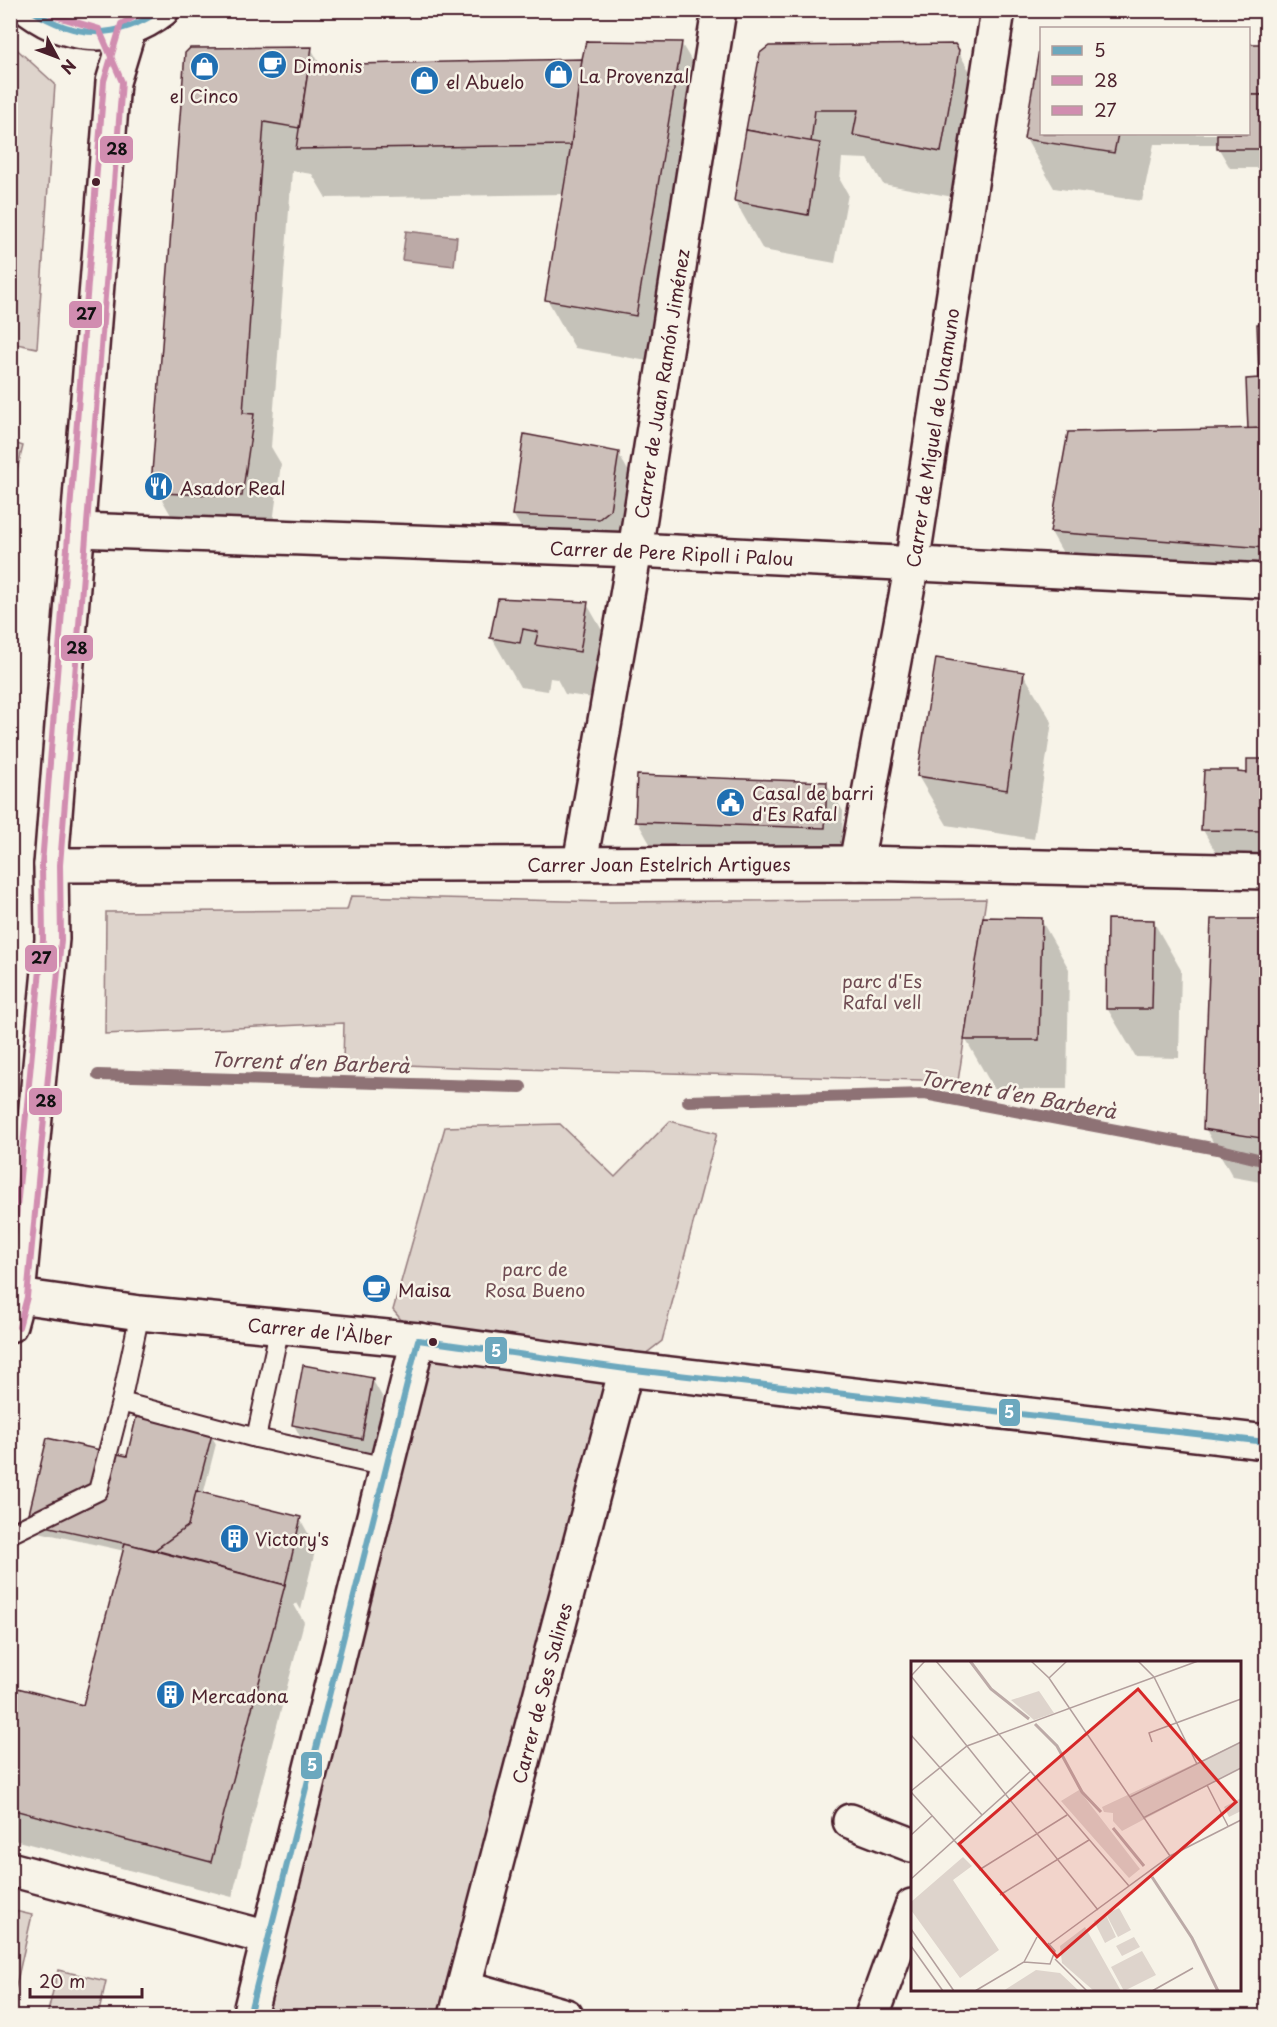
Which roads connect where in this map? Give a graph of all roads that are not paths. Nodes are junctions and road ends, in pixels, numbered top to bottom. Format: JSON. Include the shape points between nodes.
{"nodes":[{"id":1,"x":30,"y":10,"type":"edge"},
{"id":2,"x":162,"y":10,"type":"edge"},
{"id":3,"x":719,"y":10,"type":"edge"},
{"id":4,"x":998,"y":10,"type":"edge"},
{"id":5,"x":129,"y":30,"type":"junction"},
{"id":6,"x":93,"y":35,"type":"junction"},
{"id":7,"x":112,"y":82,"type":"junction"},
{"id":8,"x":78,"y":530,"type":"junction"},
{"id":9,"x":635,"y":550,"type":"junction"},
{"id":10,"x":912,"y":564,"type":"junction"},
{"id":11,"x":1266,"y":581,"type":"edge"},
{"id":12,"x":580,"y":863,"type":"junction"},
{"id":13,"x":856,"y":863,"type":"junction"},
{"id":14,"x":51,"y":865,"type":"junction"},
{"id":15,"x":1266,"y":872,"type":"edge"},
{"id":16,"x":14,"y":1310,"type":"edge"},
{"id":17,"x":140,"y":1313,"type":"junction"},
{"id":18,"x":280,"y":1326,"type":"junction"},
{"id":19,"x":418,"y":1340,"type":"junction"},
{"id":20,"x":626,"y":1369,"type":"junction"},
{"id":21,"x":121,"y":1402,"type":"junction"},
{"id":22,"x":256,"y":1438,"type":"junction"},
{"id":23,"x":1266,"y":1442,"type":"edge"},
{"id":24,"x":387,"y":1467,"type":"junction"},
{"id":25,"x":10,"y":1534,"type":"edge"},
{"id":26,"x":850,"y":1821,"type":"dead end"},
{"id":27,"x":911,"y":1845,"type":"edge"},
{"id":28,"x":10,"y":1869,"type":"edge"},
{"id":29,"x":911,"y":1909,"type":"edge"},
{"id":30,"x":268,"y":1938,"type":"junction"},
{"id":31,"x":460,"y":2002,"type":"edge"},
{"id":32,"x":249,"y":2016,"type":"edge"},
{"id":33,"x":566,"y":2016,"type":"edge"},
{"id":34,"x":872,"y":2016,"type":"edge"}],
"edges":[{"from":1,"to":6,"type":"street","via":[[48,23]]},
{"from":2,"to":5,"type":"street"},
{"from":3,"to":9,"type":"street","name":"Carrer de Juan Ramón Jiménez"},
{"from":4,"to":10,"type":"street","name":"Carrer de Miguel de Unamuno"},
{"from":5,"to":6,"type":"street"},
{"from":5,"to":7,"type":"street"},
{"from":6,"to":7,"type":"street"},
{"from":7,"to":8,"type":"street"},
{"from":8,"to":9,"type":"street","name":"Carrer de Pere Ripoll i Palou"},
{"from":8,"to":14,"type":"street"},
{"from":9,"to":10,"type":"street","name":"Carrer de Pere Ripoll i Palou"},
{"from":9,"to":12,"type":"street","name":"Carrer de Juan Ramón Jiménez"},
{"from":10,"to":11,"type":"street","name":"Carrer de Pere Ripoll i Palou"},
{"from":10,"to":13,"type":"street","name":"Carrer de Miguel de Unamuno"},
{"from":12,"to":13,"type":"street","name":"Carrer Joan Estelrich Artigues"},
{"from":12,"to":14,"type":"street","name":"Carrer Joan Estelrich Artigues"},
{"from":13,"to":15,"type":"street","name":"Carrer Joan Estelrich Artigues"},
{"from":14,"to":16,"type":"street","via":[[52,939]]},
{"from":16,"to":17,"type":"street","name":"Carrer de l'Àlber"},
{"from":17,"to":18,"type":"street","name":"Carrer de l'Àlber"},
{"from":17,"to":21,"type":"lane"},
{"from":18,"to":19,"type":"street","name":"Carrer de l'Àlber"},
{"from":18,"to":22,"type":"lane"},
{"from":19,"to":20,"type":"street","name":"Carrer de l'Àlber"},
{"from":19,"to":24,"type":"street"},
{"from":20,"to":23,"type":"street","name":"Carrer de l'Àlber"},
{"from":20,"to":31,"type":"street","name":"Carrer de Ses Salines"},
{"from":21,"to":22,"type":"lane"},
{"from":21,"to":25,"type":"lane","via":[[98,1491]]},
{"from":22,"to":24,"type":"lane"},
{"from":24,"to":30,"type":"street"},
{"from":26,"to":27,"type":"street"},
{"from":28,"to":30,"type":"street"},
{"from":29,"to":34,"type":"street"},
{"from":30,"to":32,"type":"street"},
{"from":31,"to":33,"type":"street"}]}
